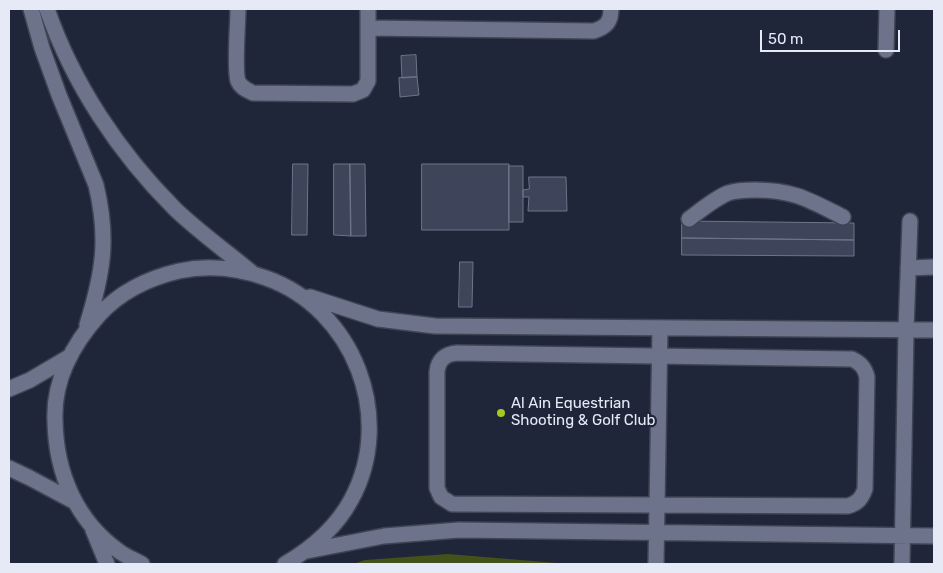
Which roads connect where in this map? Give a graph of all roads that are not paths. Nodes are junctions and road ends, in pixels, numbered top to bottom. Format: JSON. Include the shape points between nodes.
{"nodes":[{"id":1,"x":30,"y":9,"type":"edge"},
{"id":2,"x":47,"y":9,"type":"edge"},
{"id":3,"x":238,"y":9,"type":"edge"},
{"id":4,"x":368,"y":9,"type":"edge"},
{"id":5,"x":610,"y":9,"type":"edge"},
{"id":6,"x":887,"y":9,"type":"edge"},
{"id":7,"x":368,"y":28,"type":"junction"},
{"id":8,"x":886,"y":50,"type":"dead end"},
{"id":9,"x":843,"y":217,"type":"dead end"},
{"id":10,"x":689,"y":219,"type":"dead end"},
{"id":11,"x":910,"y":221,"type":"dead end"},
{"id":12,"x":934,"y":267,"type":"edge"},
{"id":13,"x":908,"y":268,"type":"junction"},
{"id":14,"x":252,"y":273,"type":"junction"},
{"id":15,"x":298,"y":293,"type":"junction"},
{"id":16,"x":660,"y":328,"type":"junction"},
{"id":17,"x":86,"y":330,"type":"junction"},
{"id":18,"x":906,"y":330,"type":"junction"},
{"id":19,"x":934,"y":330,"type":"edge"},
{"id":20,"x":659,"y":356,"type":"junction"},
{"id":21,"x":69,"y":357,"type":"junction"},
{"id":22,"x":9,"y":389,"type":"edge"},
{"id":23,"x":9,"y":468,"type":"edge"},
{"id":24,"x":75,"y":502,"type":"junction"},
{"id":25,"x":657,"y":505,"type":"junction"},
{"id":26,"x":92,"y":526,"type":"junction"},
{"id":27,"x":656,"y":533,"type":"junction"},
{"id":28,"x":904,"y":536,"type":"junction"},
{"id":29,"x":934,"y":536,"type":"edge"},
{"id":30,"x":307,"y":551,"type":"junction"},
{"id":31,"x":107,"y":564,"type":"edge"},
{"id":32,"x":142,"y":564,"type":"edge"},
{"id":33,"x":285,"y":564,"type":"edge"},
{"id":34,"x":656,"y":564,"type":"edge"},
{"id":35,"x":902,"y":564,"type":"edge"}],
"edges":[{"from":1,"to":17,"type":"street","via":[[96,185],[100,204],[103,263]]},
{"from":2,"to":14,"type":"street","via":[[71,67],[125,152],[177,210]]},
{"from":3,"to":7,"type":"street","via":[[237,74],[242,86],[254,92],[363,90],[368,81]]},
{"from":4,"to":7,"type":"street"},
{"from":5,"to":7,"type":"street","via":[[607,25],[594,31]]},
{"from":6,"to":8,"type":"street"},
{"from":9,"to":10,"type":"street","via":[[792,193],[745,190],[719,198]]},
{"from":11,"to":13,"type":"street"},
{"from":12,"to":13,"type":"street"},
{"from":13,"to":18,"type":"street"},
{"from":14,"to":15,"type":"street"},
{"from":14,"to":17,"type":"street","via":[[199,268],[160,276],[132,288],[107,307]]},
{"from":15,"to":16,"type":"street","via":[[353,312],[407,324]]},
{"from":15,"to":30,"type":"street","via":[[324,314],[345,341],[360,371],[368,403],[370,437],[364,470],[351,500],[332,528]]},
{"from":16,"to":18,"type":"street"},
{"from":16,"to":20,"type":"street"},
{"from":17,"to":21,"type":"street"},
{"from":18,"to":19,"type":"street"},
{"from":18,"to":28,"type":"street"},
{"from":20,"to":25,"type":"street"},
{"from":20,"to":25,"type":"street","via":[[845,358],[859,362],[867,377],[865,489],[860,500],[848,506]]},
{"from":20,"to":25,"type":"street","via":[[457,353],[445,356],[437,372],[437,488],[446,501],[458,505]]},
{"from":21,"to":22,"type":"street"},
{"from":21,"to":24,"type":"street","via":[[59,385],[54,415],[55,445],[62,475]]},
{"from":23,"to":24,"type":"street"},
{"from":24,"to":26,"type":"street"},
{"from":25,"to":27,"type":"street"},
{"from":26,"to":31,"type":"street"},
{"from":26,"to":32,"type":"street","via":[[119,552]]},
{"from":27,"to":28,"type":"street"},
{"from":27,"to":30,"type":"street","via":[[459,530],[384,536]]},
{"from":27,"to":34,"type":"street"},
{"from":28,"to":29,"type":"street"},
{"from":28,"to":35,"type":"street"},
{"from":30,"to":33,"type":"street"}]}
